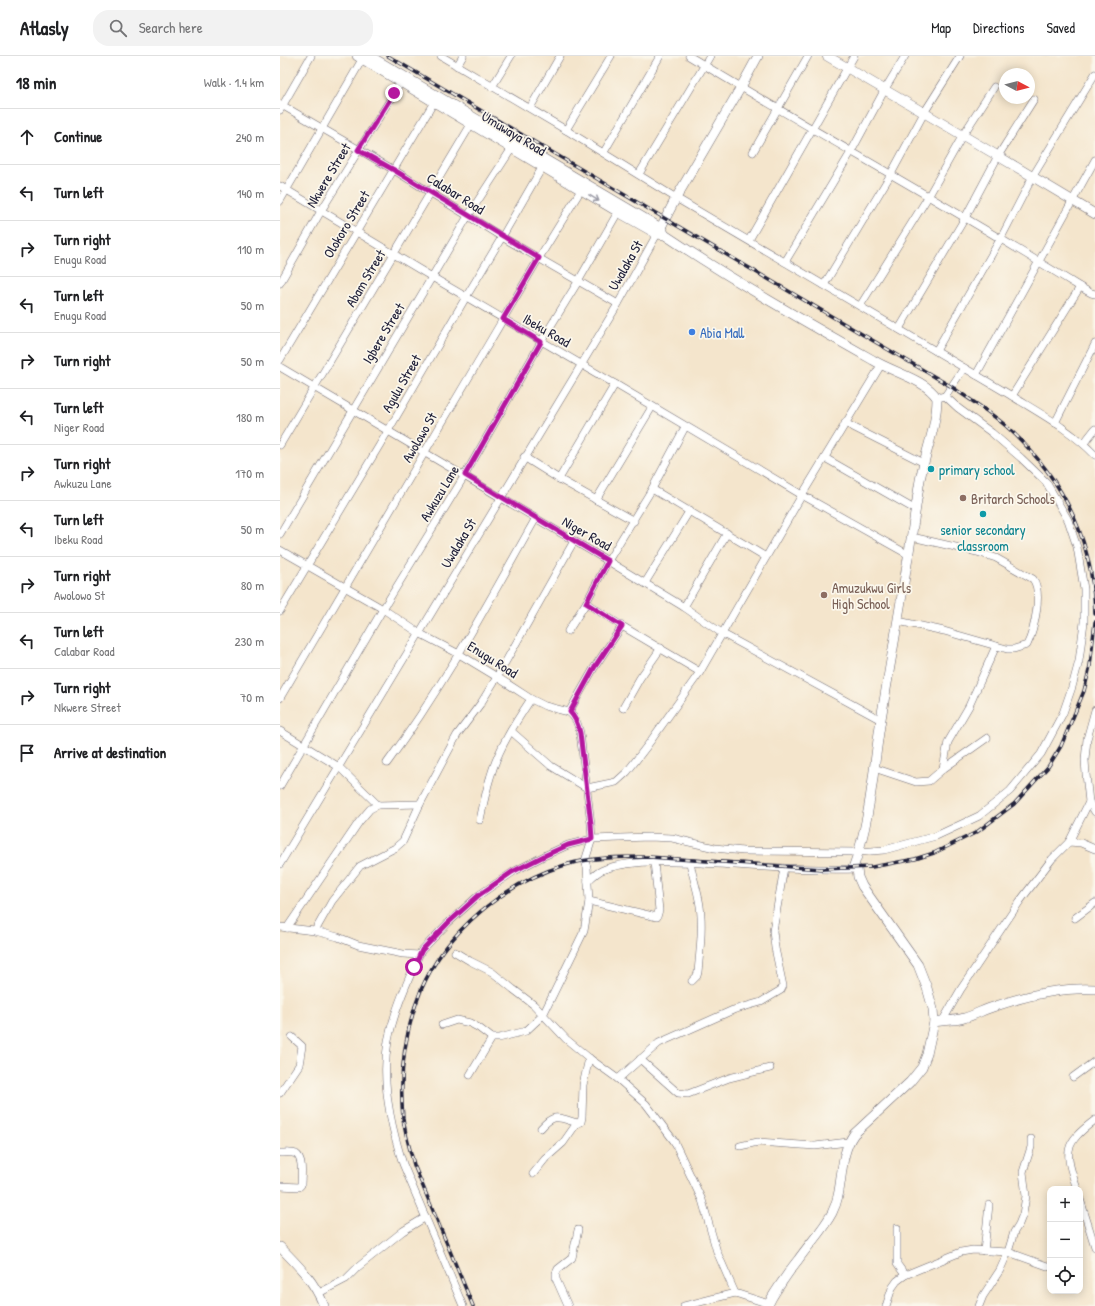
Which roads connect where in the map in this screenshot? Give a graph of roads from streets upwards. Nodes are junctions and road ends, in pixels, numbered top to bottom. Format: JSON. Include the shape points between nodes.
{"nodes":[{"id":1,"x":311,"y":56,"type":"edge"},
{"id":2,"x":441,"y":56,"type":"edge"},
{"id":3,"x":463,"y":56,"type":"edge"},
{"id":4,"x":511,"y":56,"type":"edge"},
{"id":5,"x":560,"y":56,"type":"edge"},
{"id":6,"x":611,"y":56,"type":"edge"},
{"id":7,"x":660,"y":56,"type":"edge"},
{"id":8,"x":689,"y":56,"type":"edge"},
{"id":9,"x":710,"y":56,"type":"edge"},
{"id":10,"x":758,"y":56,"type":"edge"},
{"id":11,"x":808,"y":56,"type":"edge"},
{"id":12,"x":827,"y":56,"type":"edge"},
{"id":13,"x":854,"y":56,"type":"edge"},
{"id":14,"x":906,"y":56,"type":"edge"},
{"id":15,"x":960,"y":56,"type":"edge"},
{"id":16,"x":363,"y":57,"type":"edge"},
{"id":17,"x":704,"y":65,"type":"junction"},
{"id":18,"x":457,"y":66,"type":"junction"},
{"id":19,"x":847,"y":67,"type":"junction"},
{"id":20,"x":1095,"y":74,"type":"edge"},
{"id":21,"x":401,"y":82,"type":"junction"},
{"id":22,"x":492,"y":87,"type":"junction"},
{"id":23,"x":741,"y":87,"type":"junction"},
{"id":24,"x":994,"y":87,"type":"dead end"},
{"id":25,"x":885,"y":90,"type":"junction"},
{"id":26,"x":434,"y":102,"type":"junction"},
{"id":27,"x":1031,"y":104,"type":"edge"},
{"id":28,"x":281,"y":106,"type":"edge"},
{"id":29,"x":530,"y":108,"type":"junction"},
{"id":30,"x":779,"y":109,"type":"junction"},
{"id":31,"x":924,"y":113,"type":"junction"},
{"id":32,"x":473,"y":121,"type":"junction"},
{"id":33,"x":322,"y":129,"type":"junction"},
{"id":34,"x":566,"y":130,"type":"junction"},
{"id":35,"x":813,"y":130,"type":"junction"},
{"id":36,"x":963,"y":135,"type":"junction"},
{"id":37,"x":512,"y":148,"type":"junction"},
{"id":38,"x":358,"y":150,"type":"junction"},
{"id":39,"x":604,"y":152,"type":"junction"},
{"id":40,"x":753,"y":152,"type":"dead end"},
{"id":41,"x":851,"y":152,"type":"junction"},
{"id":42,"x":998,"y":156,"type":"junction"},
{"id":43,"x":1095,"y":160,"type":"edge"},
{"id":44,"x":543,"y":166,"type":"junction"},
{"id":45,"x":394,"y":170,"type":"junction"},
{"id":46,"x":639,"y":174,"type":"junction"},
{"id":47,"x":890,"y":174,"type":"junction"},
{"id":48,"x":1033,"y":176,"type":"junction"},
{"id":49,"x":283,"y":188,"type":"edge"},
{"id":50,"x":581,"y":190,"type":"junction"},
{"id":51,"x":431,"y":193,"type":"junction"},
{"id":52,"x":928,"y":197,"type":"junction"},
{"id":53,"x":676,"y":198,"type":"junction"},
{"id":54,"x":1072,"y":200,"type":"junction"},
{"id":55,"x":280,"y":201,"type":"edge"},
{"id":56,"x":321,"y":211,"type":"junction"},
{"id":57,"x":618,"y":212,"type":"junction"},
{"id":58,"x":1095,"y":214,"type":"edge"},
{"id":59,"x":468,"y":216,"type":"junction"},
{"id":60,"x":965,"y":218,"type":"junction"},
{"id":61,"x":356,"y":232,"type":"junction"},
{"id":62,"x":661,"y":233,"type":"junction"},
{"id":63,"x":502,"y":237,"type":"junction"},
{"id":64,"x":1001,"y":238,"type":"junction"},
{"id":65,"x":749,"y":240,"type":"junction"},
{"id":66,"x":395,"y":255,"type":"junction"},
{"id":67,"x":539,"y":258,"type":"junction"},
{"id":68,"x":785,"y":262,"type":"junction"},
{"id":69,"x":1039,"y":262,"type":"junction"},
{"id":70,"x":432,"y":277,"type":"junction"},
{"id":71,"x":579,"y":280,"type":"junction"},
{"id":72,"x":280,"y":283,"type":"edge"},
{"id":73,"x":824,"y":285,"type":"junction"},
{"id":74,"x":1080,"y":287,"type":"junction"},
{"id":75,"x":1095,"y":294,"type":"edge"},
{"id":76,"x":466,"y":297,"type":"junction"},
{"id":77,"x":618,"y":304,"type":"junction"},
{"id":78,"x":860,"y":306,"type":"junction"},
{"id":79,"x":503,"y":319,"type":"junction"},
{"id":80,"x":899,"y":329,"type":"junction"},
{"id":81,"x":541,"y":342,"type":"junction"},
{"id":82,"x":1095,"y":344,"type":"edge"},
{"id":83,"x":936,"y":350,"type":"junction"},
{"id":84,"x":280,"y":360,"type":"edge"},
{"id":85,"x":581,"y":364,"type":"junction"},
{"id":86,"x":881,"y":365,"type":"junction"},
{"id":87,"x":280,"y":367,"type":"edge"},
{"id":88,"x":964,"y":368,"type":"junction"},
{"id":89,"x":976,"y":375,"type":"junction"},
{"id":90,"x":615,"y":384,"type":"junction"},
{"id":91,"x":314,"y":386,"type":"junction"},
{"id":92,"x":1012,"y":396,"type":"junction"},
{"id":93,"x":941,"y":397,"type":"junction"},
{"id":94,"x":652,"y":407,"type":"junction"},
{"id":95,"x":353,"y":410,"type":"junction"},
{"id":96,"x":1055,"y":422,"type":"junction"},
{"id":97,"x":846,"y":423,"type":"junction"},
{"id":98,"x":685,"y":426,"type":"junction"},
{"id":99,"x":1095,"y":429,"type":"edge"},
{"id":100,"x":388,"y":431,"type":"junction"},
{"id":101,"x":1084,"y":443,"type":"junction"},
{"id":102,"x":280,"y":445,"type":"edge"},
{"id":103,"x":426,"y":452,"type":"junction"},
{"id":104,"x":1095,"y":455,"type":"edge"},
{"id":105,"x":524,"y":457,"type":"junction"},
{"id":106,"x":825,"y":458,"type":"junction"},
{"id":107,"x":924,"y":463,"type":"junction"},
{"id":108,"x":465,"y":475,"type":"junction"},
{"id":109,"x":559,"y":479,"type":"junction"},
{"id":110,"x":652,"y":489,"type":"junction"},
{"id":111,"x":802,"y":495,"type":"junction"},
{"id":112,"x":500,"y":497,"type":"junction"},
{"id":113,"x":596,"y":500,"type":"junction"},
{"id":114,"x":690,"y":510,"type":"junction"},
{"id":115,"x":916,"y":510,"type":"junction"},
{"id":116,"x":536,"y":518,"type":"junction"},
{"id":117,"x":634,"y":521,"type":"junction"},
{"id":118,"x":727,"y":533,"type":"junction"},
{"id":119,"x":280,"y":534,"type":"edge"},
{"id":120,"x":912,"y":537,"type":"junction"},
{"id":121,"x":574,"y":541,"type":"junction"},
{"id":122,"x":280,"y":550,"type":"edge"},
{"id":123,"x":909,"y":555,"type":"junction"},
{"id":124,"x":766,"y":556,"type":"junction"},
{"id":125,"x":608,"y":561,"type":"junction"},
{"id":126,"x":307,"y":565,"type":"junction"},
{"id":127,"x":645,"y":583,"type":"junction"},
{"id":128,"x":346,"y":588,"type":"junction"},
{"id":129,"x":586,"y":603,"type":"junction"},
{"id":130,"x":684,"y":607,"type":"junction"},
{"id":131,"x":383,"y":609,"type":"junction"},
{"id":132,"x":280,"y":611,"type":"edge"},
{"id":133,"x":898,"y":621,"type":"junction"},
{"id":134,"x":622,"y":626,"type":"junction"},
{"id":135,"x":568,"y":632,"type":"dead end"},
{"id":136,"x":419,"y":633,"type":"junction"},
{"id":137,"x":723,"y":634,"type":"junction"},
{"id":138,"x":996,"y":646,"type":"junction"},
{"id":139,"x":661,"y":648,"type":"junction"},
{"id":140,"x":459,"y":654,"type":"junction"},
{"id":141,"x":700,"y":672,"type":"junction"},
{"id":142,"x":498,"y":677,"type":"junction"},
{"id":143,"x":280,"y":698,"type":"edge"},
{"id":144,"x":531,"y":699,"type":"junction"},
{"id":145,"x":624,"y":708,"type":"dead end"},
{"id":146,"x":1095,"y":710,"type":"edge"},
{"id":147,"x":570,"y":712,"type":"junction"},
{"id":148,"x":881,"y":720,"type":"junction"},
{"id":149,"x":280,"y":731,"type":"edge"},
{"id":150,"x":511,"y":731,"type":"junction"},
{"id":151,"x":987,"y":738,"type":"dead end"},
{"id":152,"x":304,"y":746,"type":"junction"},
{"id":153,"x":387,"y":763,"type":"dead end"},
{"id":154,"x":339,"y":767,"type":"junction"},
{"id":155,"x":874,"y":768,"type":"junction"},
{"id":156,"x":943,"y":769,"type":"junction"},
{"id":157,"x":280,"y":786,"type":"edge"},
{"id":158,"x":587,"y":788,"type":"junction"},
{"id":159,"x":1089,"y":802,"type":"junction"},
{"id":160,"x":420,"y":804,"type":"junction"},
{"id":161,"x":378,"y":805,"type":"junction"},
{"id":162,"x":1095,"y":812,"type":"edge"},
{"id":163,"x":480,"y":820,"type":"dead end"},
{"id":164,"x":592,"y":839,"type":"junction"},
{"id":165,"x":1069,"y":842,"type":"junction"},
{"id":166,"x":1095,"y":849,"type":"edge"},
{"id":167,"x":859,"y":852,"type":"junction"},
{"id":168,"x":654,"y":862,"type":"junction"},
{"id":169,"x":690,"y":863,"type":"junction"},
{"id":170,"x":280,"y":864,"type":"edge"},
{"id":171,"x":784,"y":868,"type":"junction"},
{"id":172,"x":856,"y":869,"type":"junction"},
{"id":173,"x":588,"y":882,"type":"junction"},
{"id":174,"x":589,"y":901,"type":"junction"},
{"id":175,"x":1095,"y":903,"type":"edge"},
{"id":176,"x":1075,"y":918,"type":"dead end"},
{"id":177,"x":284,"y":928,"type":"edge"},
{"id":178,"x":314,"y":931,"type":"junction"},
{"id":179,"x":455,"y":952,"type":"dead end"},
{"id":180,"x":419,"y":955,"type":"junction"},
{"id":181,"x":692,"y":981,"type":"dead end"},
{"id":182,"x":1095,"y":989,"type":"edge"},
{"id":183,"x":543,"y":1015,"type":"junction"},
{"id":184,"x":938,"y":1021,"type":"junction"},
{"id":185,"x":442,"y":1025,"type":"dead end"},
{"id":186,"x":292,"y":1037,"type":"dead end"},
{"id":187,"x":492,"y":1038,"type":"junction"},
{"id":188,"x":589,"y":1058,"type":"junction"},
{"id":189,"x":640,"y":1060,"type":"junction"},
{"id":190,"x":1095,"y":1061,"type":"edge"},
{"id":191,"x":770,"y":1068,"type":"dead end"},
{"id":192,"x":470,"y":1075,"type":"dead end"},
{"id":193,"x":1073,"y":1077,"type":"dead end"},
{"id":194,"x":618,"y":1079,"type":"junction"},
{"id":195,"x":280,"y":1093,"type":"edge"},
{"id":196,"x":1095,"y":1120,"type":"edge"},
{"id":197,"x":577,"y":1124,"type":"junction"},
{"id":198,"x":541,"y":1128,"type":"dead end"},
{"id":199,"x":1030,"y":1138,"type":"dead end"},
{"id":200,"x":848,"y":1142,"type":"junction"},
{"id":201,"x":740,"y":1146,"type":"dead end"},
{"id":202,"x":280,"y":1153,"type":"edge"},
{"id":203,"x":533,"y":1174,"type":"dead end"},
{"id":204,"x":280,"y":1186,"type":"edge"},
{"id":205,"x":1076,"y":1186,"type":"edge"},
{"id":206,"x":989,"y":1205,"type":"dead end"},
{"id":207,"x":1083,"y":1209,"type":"edge"},
{"id":208,"x":426,"y":1217,"type":"junction"},
{"id":209,"x":897,"y":1228,"type":"dead end"},
{"id":210,"x":578,"y":1230,"type":"dead end"},
{"id":211,"x":280,"y":1246,"type":"edge"},
{"id":212,"x":1095,"y":1247,"type":"edge"},
{"id":213,"x":984,"y":1251,"type":"junction"},
{"id":214,"x":1008,"y":1252,"type":"junction"},
{"id":215,"x":1047,"y":1266,"type":"edge"},
{"id":216,"x":905,"y":1275,"type":"junction"},
{"id":217,"x":319,"y":1293,"type":"junction"},
{"id":218,"x":735,"y":1293,"type":"junction"},
{"id":219,"x":769,"y":1305,"type":"edge"},
{"id":220,"x":324,"y":1306,"type":"edge"},
{"id":221,"x":463,"y":1306,"type":"edge"},
{"id":222,"x":568,"y":1306,"type":"edge"},
{"id":223,"x":684,"y":1306,"type":"edge"},
{"id":224,"x":886,"y":1306,"type":"edge"},
{"id":225,"x":979,"y":1306,"type":"edge"}],
"edges":[{"from":1,"to":28,"type":"street"},
{"from":2,"to":18,"type":"street"},
{"from":3,"to":18,"type":"street"},
{"from":4,"to":22,"type":"street"},
{"from":5,"to":29,"type":"street"},
{"from":6,"to":34,"type":"street"},
{"from":7,"to":39,"type":"street"},
{"from":8,"to":17,"type":"street"},
{"from":9,"to":17,"type":"street"},
{"from":10,"to":23,"type":"street"},
{"from":11,"to":30,"type":"street"},
{"from":12,"to":19,"type":"street"},
{"from":13,"to":19,"type":"street"},
{"from":14,"to":25,"type":"street"},
{"from":15,"to":31,"type":"street"},
{"from":16,"to":21,"type":"street","name":"Umuwaya Road"},
{"from":16,"to":32,"type":"street","name":"Umuwaya Road"},
{"from":16,"to":33,"type":"street"},
{"from":17,"to":23,"type":"street"},
{"from":17,"to":46,"type":"street"},
{"from":18,"to":22,"type":"street"},
{"from":19,"to":25,"type":"street"},
{"from":19,"to":35,"type":"street"},
{"from":20,"to":48,"type":"street"},
{"from":21,"to":26,"type":"street","name":"Umuwaya Road"},
{"from":21,"to":38,"type":"street","name":"Nkwere Street"},
{"from":22,"to":29,"type":"street"},
{"from":23,"to":30,"type":"street"},
{"from":23,"to":53,"type":"street"},
{"from":24,"to":36,"type":"street"},
{"from":25,"to":31,"type":"street"},
{"from":25,"to":41,"type":"street"},
{"from":26,"to":32,"type":"street","name":"Umuwaya Road"},
{"from":26,"to":45,"type":"street","name":"Olokoro Street"},
{"from":27,"to":42,"type":"street"},
{"from":28,"to":33,"type":"street","name":"Calabar Road"},
{"from":29,"to":34,"type":"street"},
{"from":30,"to":35,"type":"street"},
{"from":30,"to":40,"type":"street"},
{"from":31,"to":36,"type":"street"},
{"from":31,"to":47,"type":"street"},
{"from":32,"to":37,"type":"street","name":"Umuwaya Road"},
{"from":32,"to":51,"type":"street","name":"Abam Street"},
{"from":32,"to":62,"type":"street","name":"Umuwaya Road"},
{"from":33,"to":38,"type":"street","name":"Calabar Road"},
{"from":33,"to":49,"type":"street"},
{"from":34,"to":39,"type":"street"},
{"from":35,"to":41,"type":"street"},
{"from":35,"to":65,"type":"street"},
{"from":36,"to":42,"type":"street"},
{"from":36,"to":52,"type":"street"},
{"from":37,"to":44,"type":"street","name":"Umuwaya Road"},
{"from":37,"to":59,"type":"street","name":"Igbere Street"},
{"from":38,"to":45,"type":"street","name":"Calabar Road"},
{"from":38,"to":56,"type":"street","name":"Nkwere Street"},
{"from":39,"to":46,"type":"street"},
{"from":41,"to":47,"type":"street"},
{"from":41,"to":68,"type":"street"},
{"from":42,"to":48,"type":"street"},
{"from":42,"to":60,"type":"street"},
{"from":43,"to":54,"type":"street"},
{"from":44,"to":50,"type":"street","name":"Umuwaya Road"},
{"from":44,"to":63,"type":"street","name":"Agulu Street"},
{"from":45,"to":51,"type":"street","name":"Calabar Road"},
{"from":45,"to":61,"type":"street","name":"Olokoro Street"},
{"from":46,"to":53,"type":"street"},
{"from":47,"to":52,"type":"street"},
{"from":47,"to":73,"type":"street"},
{"from":48,"to":54,"type":"street"},
{"from":48,"to":64,"type":"street"},
{"from":49,"to":55,"type":"street"},
{"from":49,"to":56,"type":"street","name":"Ibeku Road"},
{"from":50,"to":57,"type":"street","name":"Umuwaya Road","one_way":true},
{"from":50,"to":67,"type":"street","name":"Awolowo St"},
{"from":51,"to":59,"type":"street","name":"Calabar Road"},
{"from":51,"to":66,"type":"street","name":"Abam Street"},
{"from":52,"to":60,"type":"street"},
{"from":52,"to":78,"type":"street"},
{"from":53,"to":62,"type":"street"},
{"from":53,"to":65,"type":"street"},
{"from":54,"to":58,"type":"street"},
{"from":54,"to":69,"type":"street"},
{"from":56,"to":61,"type":"street","name":"Ibeku Road"},
{"from":56,"to":72,"type":"street","name":"Nkwere Street"},
{"from":57,"to":62,"type":"street","name":"Umuwaya Road"},
{"from":57,"to":71,"type":"street","name":"Awkuzu Lane"},
{"from":59,"to":63,"type":"street","name":"Calabar Road"},
{"from":59,"to":70,"type":"street","name":"Igbere Street"},
{"from":60,"to":64,"type":"street"},
{"from":60,"to":80,"type":"street"},
{"from":61,"to":66,"type":"street","name":"Ibeku Road"},
{"from":61,"to":84,"type":"street","name":"Olokoro Street"},
{"from":62,"to":77,"type":"street","name":"Uwalaka St"},
{"from":62,"to":86,"type":"street","via":[[717,270]]},
{"from":63,"to":67,"type":"street","name":"Calabar Road"},
{"from":63,"to":76,"type":"street","name":"Agulu Street"},
{"from":64,"to":69,"type":"street"},
{"from":64,"to":83,"type":"street"},
{"from":65,"to":68,"type":"street"},
{"from":66,"to":70,"type":"street","name":"Ibeku Road"},
{"from":66,"to":91,"type":"street","name":"Abam Street"},
{"from":67,"to":71,"type":"street","name":"Calabar Road"},
{"from":67,"to":79,"type":"street","name":"Awolowo St"},
{"from":68,"to":73,"type":"street"},
{"from":69,"to":74,"type":"street"},
{"from":69,"to":89,"type":"street"},
{"from":70,"to":76,"type":"street","name":"Ibeku Road"},
{"from":70,"to":95,"type":"street","name":"Igbere Street"},
{"from":71,"to":77,"type":"street","name":"Calabar Road"},
{"from":71,"to":81,"type":"street","name":"Awkuzu Lane"},
{"from":73,"to":78,"type":"street"},
{"from":74,"to":75,"type":"street"},
{"from":74,"to":92,"type":"street"},
{"from":76,"to":79,"type":"street","name":"Ibeku Road"},
{"from":76,"to":100,"type":"street","name":"Agulu Street"},
{"from":77,"to":85,"type":"street","name":"Uwalaka St"},
{"from":78,"to":80,"type":"street"},
{"from":79,"to":81,"type":"street","name":"Ibeku Road"},
{"from":79,"to":103,"type":"street","name":"Awolowo St"},
{"from":80,"to":83,"type":"street"},
{"from":81,"to":85,"type":"street","name":"Ibeku Road"},
{"from":81,"to":108,"type":"street","name":"Awkuzu Lane"},
{"from":82,"to":96,"type":"street"},
{"from":83,"to":88,"type":"street"},
{"from":85,"to":90,"type":"street","name":"Ibeku Road"},
{"from":85,"to":105,"type":"street","name":"Uwalaka St"},
{"from":86,"to":93,"type":"street","via":[[924,385]]},
{"from":86,"to":97,"type":"street"},
{"from":87,"to":91,"type":"street","name":"Niger Road"},
{"from":88,"to":89,"type":"street"},
{"from":88,"to":93,"type":"street"},
{"from":89,"to":92,"type":"street"},
{"from":90,"to":94,"type":"street","name":"Ibeku Road"},
{"from":90,"to":109,"type":"street"},
{"from":91,"to":95,"type":"street","name":"Niger Road"},
{"from":91,"to":102,"type":"street","name":"Abam Street"},
{"from":92,"to":96,"type":"street"},
{"from":93,"to":107,"type":"street"},
{"from":93,"to":167,"type":"street","via":[[1022,458],[1046,482],[1068,520],[1077,547],[1084,589],[1084,622],[1079,661],[1063,713],[1041,754],[1010,791],[979,816],[936,836],[884,850]]},
{"from":94,"to":98,"type":"street","name":"Ibeku Road"},
{"from":94,"to":113,"type":"street"},
{"from":95,"to":100,"type":"street","name":"Niger Road"},
{"from":95,"to":119,"type":"street","name":"Igbere Street"},
{"from":96,"to":101,"type":"street"},
{"from":97,"to":106,"type":"street"},
{"from":97,"to":107,"type":"street"},
{"from":98,"to":110,"type":"street"},
{"from":98,"to":111,"type":"street","name":"Ibeku Road"},
{"from":99,"to":101,"type":"street"},
{"from":100,"to":103,"type":"street","name":"Niger Road"},
{"from":100,"to":126,"type":"street","name":"Agulu Street"},
{"from":101,"to":104,"type":"street"},
{"from":103,"to":108,"type":"street","name":"Niger Road"},
{"from":103,"to":128,"type":"street","name":"Awolowo St"},
{"from":105,"to":109,"type":"street"},
{"from":105,"to":112,"type":"street","name":"Uwalaka St"},
{"from":106,"to":111,"type":"street"},
{"from":106,"to":115,"type":"street"},
{"from":107,"to":115,"type":"street"},
{"from":108,"to":112,"type":"street","name":"Niger Road"},
{"from":108,"to":131,"type":"street","name":"Awkuzu Lane"},
{"from":109,"to":113,"type":"street"},
{"from":110,"to":114,"type":"street"},
{"from":110,"to":117,"type":"street"},
{"from":111,"to":123,"type":"street","name":"Ibeku Road"},
{"from":111,"to":124,"type":"street"},
{"from":112,"to":116,"type":"street","name":"Niger Road"},
{"from":112,"to":136,"type":"street","name":"Uwalaka St"},
{"from":113,"to":117,"type":"street"},
{"from":114,"to":118,"type":"street"},
{"from":114,"to":127,"type":"street"},
{"from":115,"to":120,"type":"street"},
{"from":116,"to":121,"type":"street","name":"Niger Road"},
{"from":116,"to":140,"type":"street"},
{"from":117,"to":125,"type":"street"},
{"from":118,"to":124,"type":"street"},
{"from":118,"to":130,"type":"street"},
{"from":120,"to":123,"type":"street"},
{"from":120,"to":138,"type":"street","via":[[996,558],[1036,582],[1036,614],[1027,645],[1014,649]]},
{"from":121,"to":125,"type":"street","name":"Niger Road"},
{"from":121,"to":142,"type":"street"},
{"from":122,"to":126,"type":"street","name":"Enugu Road"},
{"from":123,"to":133,"type":"street"},
{"from":124,"to":137,"type":"street"},
{"from":125,"to":127,"type":"street","name":"Niger Road"},
{"from":125,"to":129,"type":"street"},
{"from":126,"to":128,"type":"street","name":"Enugu Road"},
{"from":126,"to":132,"type":"street","name":"Agulu Street"},
{"from":127,"to":130,"type":"street","name":"Niger Road"},
{"from":128,"to":131,"type":"street","name":"Enugu Road"},
{"from":128,"to":143,"type":"street","name":"Awolowo St"},
{"from":129,"to":134,"type":"street"},
{"from":129,"to":135,"type":"street"},
{"from":130,"to":137,"type":"street","name":"Niger Road"},
{"from":131,"to":136,"type":"street","name":"Enugu Road"},
{"from":131,"to":152,"type":"street","name":"Awkuzu Lane"},
{"from":133,"to":138,"type":"street"},
{"from":133,"to":148,"type":"street"},
{"from":134,"to":139,"type":"street"},
{"from":134,"to":147,"type":"street","via":[[594,668]]},
{"from":136,"to":140,"type":"street","name":"Enugu Road"},
{"from":136,"to":154,"type":"street","name":"Uwalaka St"},
{"from":137,"to":141,"type":"street"},
{"from":137,"to":148,"type":"street","name":"Niger Road"},
{"from":138,"to":156,"type":"street","via":[[969,706],[948,742]]},
{"from":139,"to":141,"type":"street"},
{"from":139,"to":145,"type":"street","via":[[640,678]]},
{"from":140,"to":142,"type":"street","name":"Enugu Road"},
{"from":140,"to":153,"type":"street"},
{"from":141,"to":158,"type":"street","via":[[627,772],[616,782]]},
{"from":142,"to":144,"type":"street","name":"Enugu Road"},
{"from":142,"to":160,"type":"street","via":[[457,736]]},
{"from":144,"to":147,"type":"street","name":"Enugu Road","via":[[545,706]]},
{"from":144,"to":150,"type":"street"},
{"from":146,"to":159,"type":"street","via":[[1087,739],[1085,760]]},
{"from":147,"to":158,"type":"street","via":[[574,715],[580,733]]},
{"from":148,"to":155,"type":"street"},
{"from":149,"to":152,"type":"street"},
{"from":150,"to":158,"type":"street","via":[[551,766]]},
{"from":150,"to":163,"type":"street","via":[[490,777]]},
{"from":151,"to":156,"type":"street"},
{"from":152,"to":154,"type":"street"},
{"from":152,"to":157,"type":"street","name":"Awkuzu Lane"},
{"from":154,"to":161,"type":"street"},
{"from":154,"to":170,"type":"street","name":"Uwalaka St"},
{"from":155,"to":156,"type":"street","via":[[916,782],[929,781]]},
{"from":155,"to":167,"type":"street","via":[[870,803]]},
{"from":158,"to":164,"type":"street"},
{"from":159,"to":162,"type":"street"},
{"from":159,"to":165,"type":"street"},
{"from":160,"to":161,"type":"street"},
{"from":160,"to":178,"type":"street","via":[[403,841],[396,848],[360,866],[332,902]]},
{"from":161,"to":177,"type":"street","via":[[370,809],[359,822]]},
{"from":164,"to":167,"type":"street","via":[[672,838],[715,848],[743,851]]},
{"from":164,"to":173,"type":"street","via":[[585,861]]},
{"from":164,"to":180,"type":"street","via":[[568,845],[512,872],[479,895],[448,923]]},
{"from":165,"to":166,"type":"street","via":[[1081,843]]},
{"from":165,"to":184,"type":"street","via":[[1061,848],[1020,901]]},
{"from":167,"to":172,"type":"street","via":[[853,868]]},
{"from":168,"to":169,"type":"street"},
{"from":168,"to":173,"type":"street","via":[[603,869]]},
{"from":168,"to":174,"type":"street","via":[[659,910],[657,917]]},
{"from":169,"to":171,"type":"street"},
{"from":169,"to":181,"type":"street","via":[[701,922],[698,972]]},
{"from":171,"to":172,"type":"street"},
{"from":171,"to":189,"type":"street","via":[[773,931],[781,990],[761,1002],[691,1027],[659,1043]]},
{"from":172,"to":184,"type":"street","via":[[862,886],[918,965]]},
{"from":173,"to":174,"type":"street"},
{"from":174,"to":183,"type":"street","via":[[584,931]]},
{"from":175,"to":176,"type":"street"},
{"from":177,"to":178,"type":"street"},
{"from":178,"to":180,"type":"street","via":[[365,947]]},
{"from":179,"to":183,"type":"street","via":[[492,972]]},
{"from":180,"to":208,"type":"street","via":[[394,1019],[386,1061],[392,1122],[397,1144]]},
{"from":182,"to":184,"type":"street","via":[[1083,988],[1022,997],[962,1019]]},
{"from":183,"to":187,"type":"street","via":[[526,1030]]},
{"from":183,"to":188,"type":"street"},
{"from":184,"to":200,"type":"street","via":[[922,1067]]},
{"from":185,"to":187,"type":"street","via":[[457,1020],[470,1023]]},
{"from":186,"to":195,"type":"street","via":[[302,1046],[299,1065]]},
{"from":187,"to":192,"type":"street"},
{"from":188,"to":194,"type":"street"},
{"from":188,"to":197,"type":"street","via":[[583,1085],[582,1117],[581,1122]]},
{"from":189,"to":191,"type":"street","via":[[673,1090],[682,1094],[729,1078]]},
{"from":189,"to":194,"type":"street"},
{"from":190,"to":193,"type":"street"},
{"from":194,"to":218,"type":"street","via":[[646,1104],[674,1142],[702,1200],[718,1252]]},
{"from":196,"to":205,"type":"street","via":[[1072,1141],[1068,1151]]},
{"from":197,"to":198,"type":"street","via":[[552,1117]]},
{"from":197,"to":203,"type":"street","via":[[563,1143]]},
{"from":199,"to":214,"type":"street","via":[[1031,1147],[1023,1172],[1026,1196],[1023,1214]]},
{"from":200,"to":201,"type":"street","via":[[815,1146],[758,1142]]},
{"from":200,"to":219,"type":"street","via":[[833,1211]]},
{"from":202,"to":204,"type":"street","via":[[298,1155],[302,1170],[299,1187]]},
{"from":206,"to":213,"type":"street"},
{"from":207,"to":212,"type":"street"},
{"from":208,"to":217,"type":"street","via":[[403,1231],[346,1279]]},
{"from":208,"to":221,"type":"street"},
{"from":209,"to":216,"type":"street","via":[[897,1264]]},
{"from":210,"to":222,"type":"street","via":[[572,1258],[556,1273],[556,1279]]},
{"from":211,"to":217,"type":"street","via":[[303,1270]]},
{"from":213,"to":214,"type":"street"},
{"from":213,"to":216,"type":"street","via":[[962,1252]]},
{"from":214,"to":215,"type":"street"},
{"from":214,"to":225,"type":"street"},
{"from":216,"to":224,"type":"street","via":[[892,1288]]},
{"from":217,"to":220,"type":"street"},
{"from":218,"to":219,"type":"street"},
{"from":218,"to":223,"type":"street"}]}
